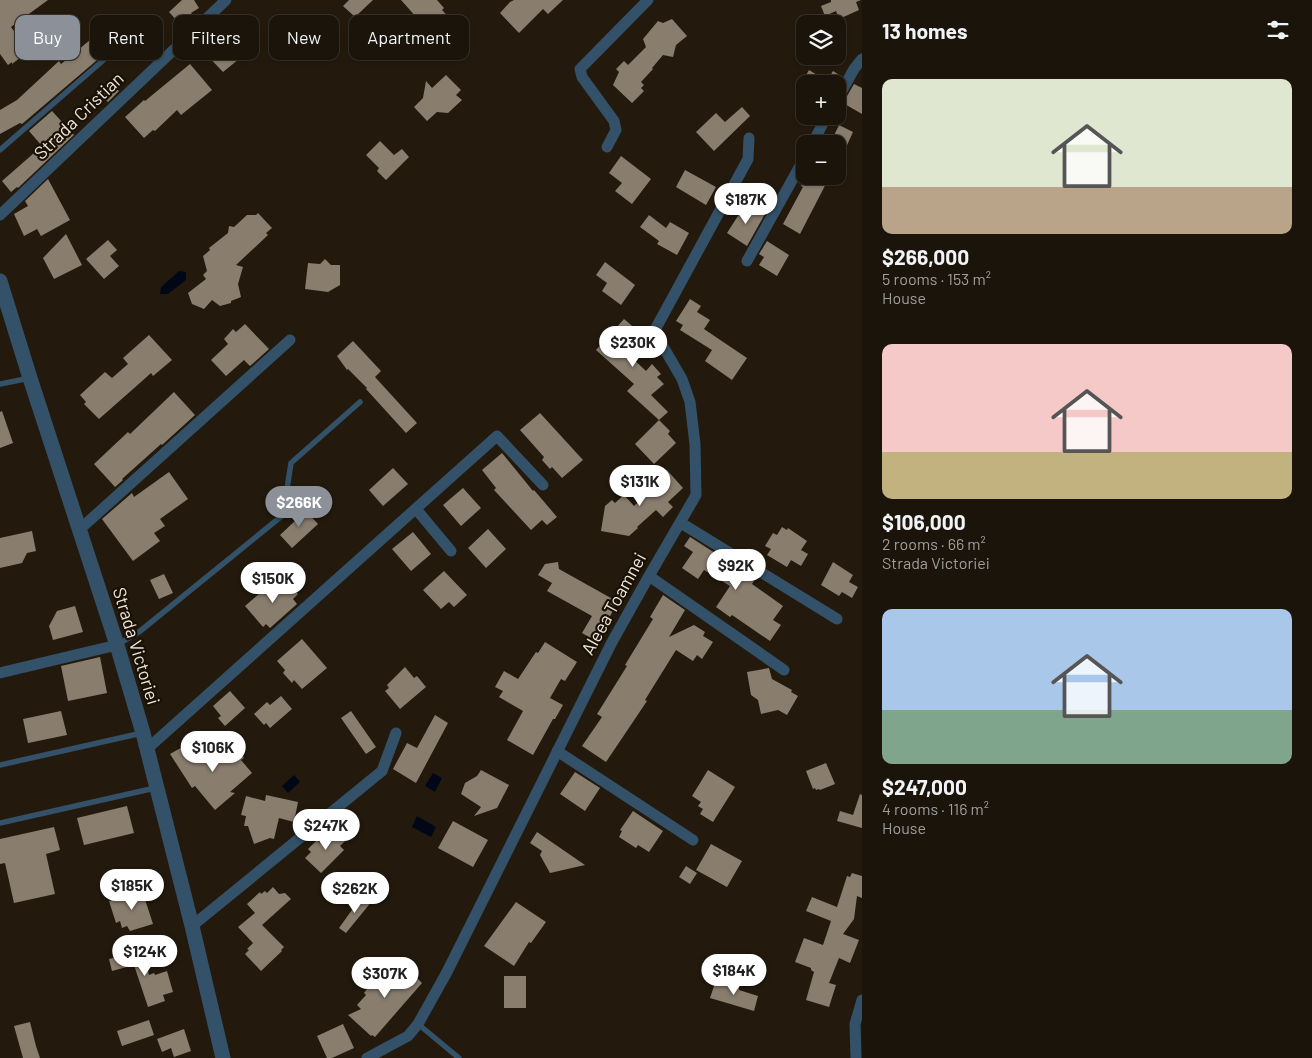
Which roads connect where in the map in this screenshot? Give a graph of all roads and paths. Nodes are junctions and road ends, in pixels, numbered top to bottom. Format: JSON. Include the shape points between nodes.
{"nodes":[{"id":1,"x":226,"y":0,"type":"edge"},
{"id":2,"x":648,"y":0,"type":"edge"},
{"id":3,"x":862,"y":59,"type":"edge"},
{"id":4,"x":104,"y":60,"type":"edge"},
{"id":5,"x":846,"y":84,"type":"edge"},
{"id":6,"x":749,"y":138,"type":"dead end"},
{"id":7,"x":607,"y":147,"type":"dead end"},
{"id":8,"x":0,"y":150,"type":"edge"},
{"id":9,"x":796,"y":173,"type":"edge"},
{"id":10,"x":0,"y":215,"type":"edge"},
{"id":11,"x":747,"y":261,"type":"dead end"},
{"id":12,"x":0,"y":281,"type":"edge"},
{"id":13,"x":290,"y":340,"type":"dead end"},
{"id":14,"x":30,"y":378,"type":"junction"},
{"id":15,"x":0,"y":384,"type":"edge"},
{"id":16,"x":360,"y":402,"type":"dead end"},
{"id":17,"x":543,"y":485,"type":"dead end"},
{"id":18,"x":416,"y":509,"type":"junction"},
{"id":19,"x":681,"y":523,"type":"junction"},
{"id":20,"x":79,"y":530,"type":"junction"},
{"id":21,"x":451,"y":551,"type":"dead end"},
{"id":22,"x":649,"y":576,"type":"junction"},
{"id":23,"x":837,"y":619,"type":"dead end"},
{"id":24,"x":117,"y":645,"type":"junction"},
{"id":25,"x":784,"y":670,"type":"dead end"},
{"id":26,"x":0,"y":673,"type":"edge"},
{"id":27,"x":143,"y":733,"type":"junction"},
{"id":28,"x":396,"y":733,"type":"dead end"},
{"id":29,"x":148,"y":749,"type":"junction"},
{"id":30,"x":558,"y":751,"type":"junction"},
{"id":31,"x":0,"y":765,"type":"edge"},
{"id":32,"x":157,"y":787,"type":"junction"},
{"id":33,"x":0,"y":823,"type":"edge"},
{"id":34,"x":692,"y":840,"type":"dead end"},
{"id":35,"x":192,"y":926,"type":"junction"},
{"id":36,"x":862,"y":1000,"type":"edge"},
{"id":37,"x":418,"y":1024,"type":"junction"},
{"id":38,"x":223,"y":1058,"type":"edge"},
{"id":39,"x":367,"y":1058,"type":"edge"},
{"id":40,"x":459,"y":1058,"type":"edge"},
{"id":41,"x":856,"y":1058,"type":"edge"}],
"edges":[{"from":1,"to":10,"type":"street","name":"Strada Cristian"},
{"from":2,"to":7,"type":"street","via":[[580,69],[582,78],[614,121],[616,130]]},
{"from":3,"to":5,"type":"street"},
{"from":4,"to":8,"type":"lane"},
{"from":6,"to":19,"type":"street","name":"Aleea Toamnei","via":[[748,159],[656,328],[690,402],[696,495]]},
{"from":9,"to":11,"type":"street"},
{"from":12,"to":14,"type":"street","name":"Strada Victoriei"},
{"from":13,"to":20,"type":"street"},
{"from":14,"to":15,"type":"lane"},
{"from":14,"to":20,"type":"street","name":"Strada Victoriei"},
{"from":16,"to":24,"type":"lane","via":[[291,463],[283,515],[140,632]]},
{"from":17,"to":18,"type":"street","via":[[498,436]]},
{"from":18,"to":21,"type":"street"},
{"from":18,"to":29,"type":"street"},
{"from":19,"to":22,"type":"street","name":"Aleea Toamnei"},
{"from":19,"to":23,"type":"street"},
{"from":20,"to":24,"type":"street","name":"Strada Victoriei"},
{"from":22,"to":25,"type":"street"},
{"from":22,"to":30,"type":"street","name":"Aleea Toamnei"},
{"from":24,"to":26,"type":"street"},
{"from":24,"to":27,"type":"street","name":"Strada Victoriei"},
{"from":27,"to":29,"type":"street","name":"Strada Victoriei"},
{"from":27,"to":31,"type":"lane"},
{"from":28,"to":35,"type":"street","via":[[382,771]]},
{"from":29,"to":32,"type":"street","name":"Strada Victoriei"},
{"from":30,"to":34,"type":"street"},
{"from":30,"to":37,"type":"street","name":"Aleea Toamnei"},
{"from":32,"to":33,"type":"lane"},
{"from":32,"to":35,"type":"street","name":"Strada Victoriei"},
{"from":35,"to":38,"type":"street","name":"Strada Victoriei"},
{"from":36,"to":41,"type":"street","via":[[855,1024]]},
{"from":37,"to":39,"type":"street","name":"Aleea Toamnei","via":[[408,1036]]},
{"from":37,"to":40,"type":"lane"}]}
